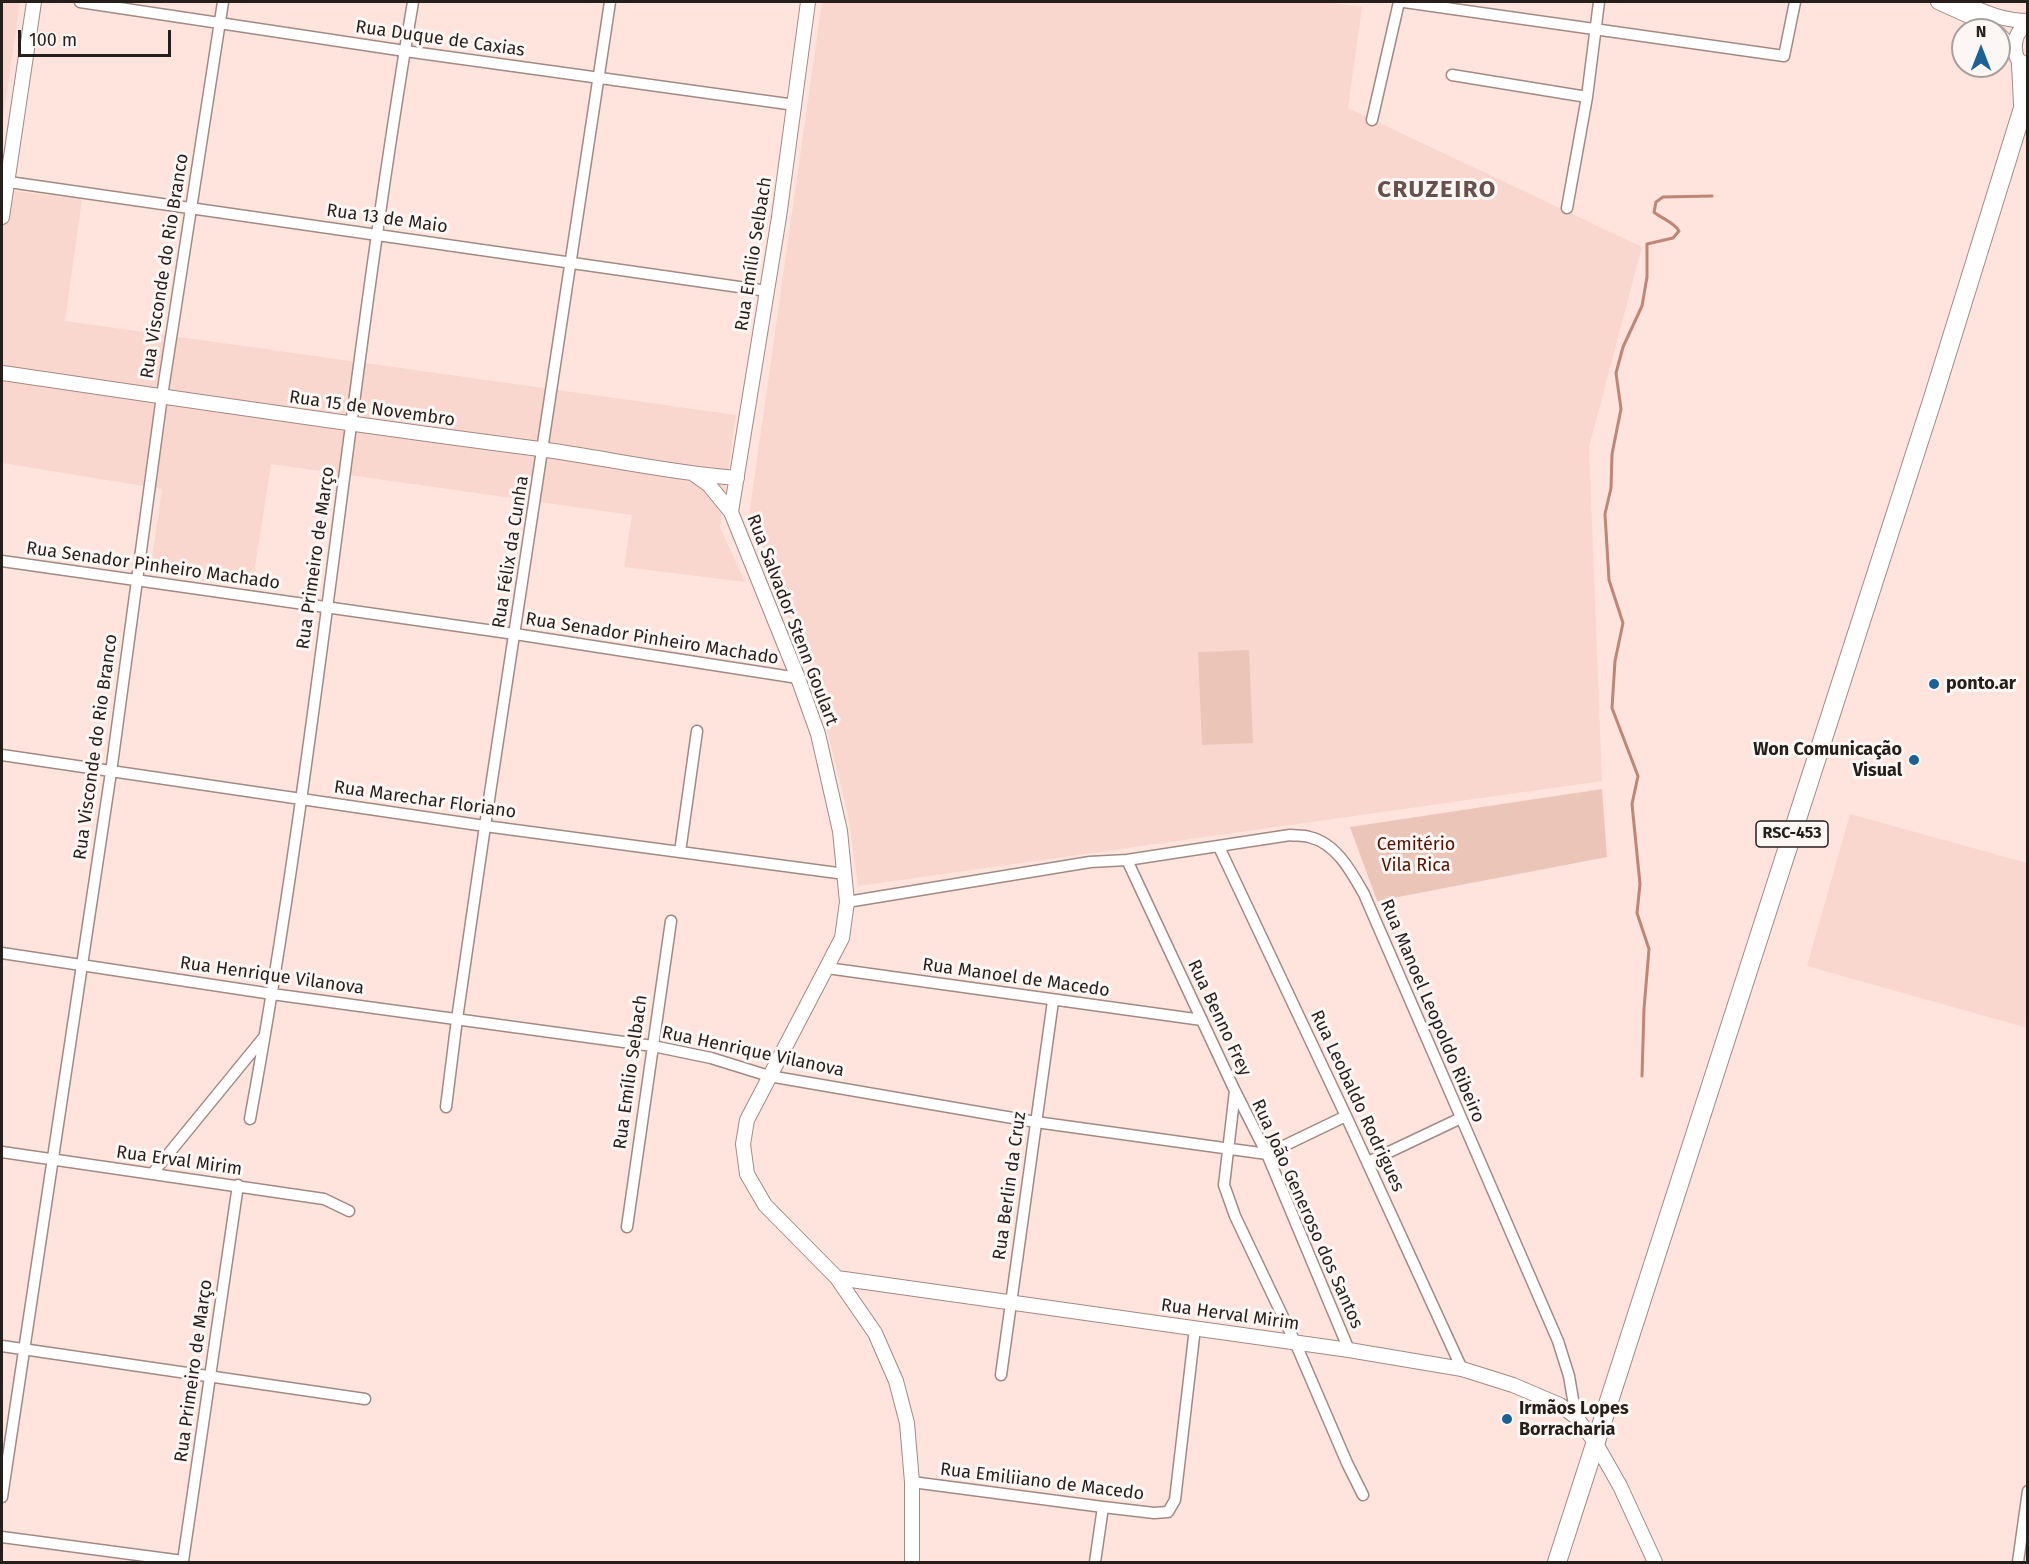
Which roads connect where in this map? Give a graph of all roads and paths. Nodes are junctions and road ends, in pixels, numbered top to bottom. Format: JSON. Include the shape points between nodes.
{"nodes":[{"id":1,"x":34,"y":2,"type":"edge"},
{"id":2,"x":80,"y":2,"type":"edge"},
{"id":3,"x":223,"y":2,"type":"edge"},
{"id":4,"x":413,"y":2,"type":"edge"},
{"id":5,"x":610,"y":2,"type":"edge"},
{"id":6,"x":808,"y":2,"type":"edge"},
{"id":7,"x":1399,"y":2,"type":"edge"},
{"id":8,"x":1404,"y":2,"type":"edge"},
{"id":9,"x":1599,"y":2,"type":"edge"},
{"id":10,"x":1795,"y":2,"type":"edge"},
{"id":11,"x":1938,"y":2,"type":"edge"},
{"id":12,"x":1961,"y":2,"type":"edge"},
{"id":13,"x":1973,"y":18,"type":"edge"},
{"id":14,"x":2028,"y":22,"type":"edge"},
{"id":15,"x":219,"y":23,"type":"junction"},
{"id":16,"x":1596,"y":28,"type":"junction"},
{"id":17,"x":2011,"y":49,"type":"edge"},
{"id":18,"x":405,"y":51,"type":"junction"},
{"id":19,"x":2021,"y":62,"type":"edge"},
{"id":20,"x":1452,"y":75,"type":"dead end"},
{"id":21,"x":598,"y":79,"type":"junction"},
{"id":22,"x":1587,"y":97,"type":"junction"},
{"id":23,"x":2026,"y":99,"type":"edge"},
{"id":24,"x":795,"y":105,"type":"junction"},
{"id":25,"x":1372,"y":120,"type":"dead end"},
{"id":26,"x":4,"y":181,"type":"edge"},
{"id":27,"x":191,"y":207,"type":"junction"},
{"id":28,"x":1567,"y":208,"type":"dead end"},
{"id":29,"x":2,"y":217,"type":"edge"},
{"id":30,"x":379,"y":235,"type":"junction"},
{"id":31,"x":571,"y":263,"type":"junction"},
{"id":32,"x":767,"y":291,"type":"junction"},
{"id":33,"x":2,"y":373,"type":"edge"},
{"id":34,"x":162,"y":396,"type":"junction"},
{"id":35,"x":351,"y":425,"type":"junction"},
{"id":36,"x":543,"y":450,"type":"junction"},
{"id":37,"x":693,"y":474,"type":"junction"},
{"id":38,"x":737,"y":478,"type":"junction"},
{"id":39,"x":731,"y":512,"type":"junction"},
{"id":40,"x":2,"y":561,"type":"edge"},
{"id":41,"x":135,"y":580,"type":"junction"},
{"id":42,"x":326,"y":607,"type":"junction"},
{"id":43,"x":515,"y":634,"type":"junction"},
{"id":44,"x":798,"y":678,"type":"junction"},
{"id":45,"x":697,"y":731,"type":"dead end"},
{"id":46,"x":2,"y":755,"type":"edge"},
{"id":47,"x":111,"y":772,"type":"junction"},
{"id":48,"x":300,"y":799,"type":"junction"},
{"id":49,"x":485,"y":826,"type":"junction"},
{"id":50,"x":1219,"y":847,"type":"junction"},
{"id":51,"x":680,"y":852,"type":"junction"},
{"id":52,"x":1127,"y":860,"type":"junction"},
{"id":53,"x":845,"y":874,"type":"junction"},
{"id":54,"x":847,"y":902,"type":"junction"},
{"id":55,"x":671,"y":921,"type":"dead end"},
{"id":56,"x":2,"y":953,"type":"edge"},
{"id":57,"x":82,"y":965,"type":"junction"},
{"id":58,"x":827,"y":968,"type":"junction"},
{"id":59,"x":272,"y":994,"type":"junction"},
{"id":60,"x":1053,"y":1001,"type":"junction"},
{"id":61,"x":457,"y":1019,"type":"junction"},
{"id":62,"x":1202,"y":1020,"type":"junction"},
{"id":63,"x":265,"y":1035,"type":"junction"},
{"id":64,"x":653,"y":1046,"type":"junction"},
{"id":65,"x":769,"y":1076,"type":"junction"},
{"id":66,"x":1235,"y":1091,"type":"junction"},
{"id":67,"x":447,"y":1107,"type":"dead end"},
{"id":68,"x":1346,"y":1116,"type":"junction"},
{"id":69,"x":1461,"y":1118,"type":"junction"},
{"id":70,"x":250,"y":1119,"type":"dead end"},
{"id":71,"x":1036,"y":1122,"type":"junction"},
{"id":72,"x":1228,"y":1150,"type":"junction"},
{"id":73,"x":2,"y":1152,"type":"edge"},
{"id":74,"x":1267,"y":1155,"type":"junction"},
{"id":75,"x":52,"y":1160,"type":"junction"},
{"id":76,"x":1368,"y":1162,"type":"junction"},
{"id":77,"x":152,"y":1174,"type":"junction"},
{"id":78,"x":238,"y":1185,"type":"junction"},
{"id":79,"x":349,"y":1210,"type":"dead end"},
{"id":80,"x":627,"y":1227,"type":"dead end"},
{"id":81,"x":837,"y":1278,"type":"junction"},
{"id":82,"x":1010,"y":1301,"type":"junction"},
{"id":83,"x":1195,"y":1328,"type":"junction"},
{"id":84,"x":1295,"y":1342,"type":"junction"},
{"id":85,"x":2,"y":1346,"type":"edge"},
{"id":86,"x":24,"y":1349,"type":"junction"},
{"id":87,"x":1349,"y":1350,"type":"junction"},
{"id":88,"x":1462,"y":1369,"type":"junction"},
{"id":89,"x":1001,"y":1375,"type":"dead end"},
{"id":90,"x":209,"y":1378,"type":"junction"},
{"id":91,"x":365,"y":1399,"type":"dead end"},
{"id":92,"x":1576,"y":1417,"type":"junction"},
{"id":93,"x":1595,"y":1442,"type":"junction"},
{"id":94,"x":912,"y":1482,"type":"junction"},
{"id":95,"x":2028,"y":1491,"type":"edge"},
{"id":96,"x":1363,"y":1495,"type":"dead end"},
{"id":97,"x":2,"y":1497,"type":"edge"},
{"id":98,"x":1103,"y":1507,"type":"junction"},
{"id":99,"x":2,"y":1537,"type":"edge"},
{"id":100,"x":912,"y":1563,"type":"edge"},
{"id":101,"x":1095,"y":1563,"type":"edge"},
{"id":102,"x":1557,"y":1563,"type":"edge"},
{"id":103,"x":1655,"y":1563,"type":"edge"},
{"id":104,"x":2018,"y":1563,"type":"edge"}],
"edges":[{"from":1,"to":26,"type":"main road"},
{"from":2,"to":15,"type":"street","name":"Rua Duque de Caxias"},
{"from":3,"to":15,"type":"street","name":"Rua Visconde do Rio Branco"},
{"from":4,"to":18,"type":"street","name":"Rua Primeiro de Março"},
{"from":5,"to":21,"type":"street","name":"Rua Félix da Cunha"},
{"from":6,"to":24,"type":"main road","name":"Rua Emílio Selbach"},
{"from":7,"to":25,"type":"street"},
{"from":8,"to":16,"type":"street"},
{"from":9,"to":16,"type":"street"},
{"from":10,"to":16,"type":"street","via":[[1784,56]]},
{"from":11,"to":13,"type":"main road"},
{"from":12,"to":14,"type":"main road","via":[[2010,21]]},
{"from":14,"to":19,"type":"main road","via":[[2015,40]]},
{"from":15,"to":18,"type":"street","name":"Rua Duque de Caxias"},
{"from":15,"to":27,"type":"street","name":"Rua Visconde do Rio Branco"},
{"from":16,"to":22,"type":"street"},
{"from":17,"to":19,"type":"main road"},
{"from":18,"to":21,"type":"street","name":"Rua Duque de Caxias"},
{"from":18,"to":30,"type":"street","name":"Rua Primeiro de Março"},
{"from":19,"to":23,"type":"highway"},
{"from":20,"to":22,"type":"street"},
{"from":21,"to":24,"type":"street","name":"Rua Duque de Caxias"},
{"from":21,"to":31,"type":"street","name":"Rua Félix da Cunha"},
{"from":22,"to":28,"type":"street"},
{"from":23,"to":93,"type":"highway","number":"RSC-453"},
{"from":24,"to":32,"type":"main road","name":"Rua Emílio Selbach"},
{"from":26,"to":27,"type":"street","name":"Rua 13 de Maio"},
{"from":26,"to":29,"type":"main road"},
{"from":27,"to":30,"type":"street","name":"Rua 13 de Maio"},
{"from":27,"to":34,"type":"street","name":"Rua Visconde do Rio Branco"},
{"from":30,"to":31,"type":"street","name":"Rua 13 de Maio"},
{"from":30,"to":35,"type":"street","name":"Rua Primeiro de Março"},
{"from":31,"to":32,"type":"street","name":"Rua 13 de Maio"},
{"from":31,"to":36,"type":"street","name":"Rua Félix da Cunha"},
{"from":32,"to":38,"type":"main road","name":"Rua Emílio Selbach"},
{"from":33,"to":34,"type":"main road","name":"Rua 15 de Novembro"},
{"from":34,"to":35,"type":"main road","name":"Rua 15 de Novembro"},
{"from":34,"to":41,"type":"street","name":"Rua Visconde do Rio Branco"},
{"from":35,"to":36,"type":"main road","name":"Rua 15 de Novembro"},
{"from":35,"to":42,"type":"street","name":"Rua Primeiro de Março"},
{"from":36,"to":37,"type":"main road","name":"Rua 15 de Novembro"},
{"from":36,"to":43,"type":"street","name":"Rua Félix da Cunha"},
{"from":37,"to":38,"type":"main road","name":"Rua 15 de Novembro"},
{"from":37,"to":39,"type":"main road","via":[[709,485]]},
{"from":38,"to":39,"type":"main road","name":"Rua Emílio Selbach"},
{"from":39,"to":44,"type":"main road","name":"Rua Salvador Stenn Goulart"},
{"from":40,"to":41,"type":"street","name":"Rua Senador Pinheiro Machado"},
{"from":41,"to":42,"type":"street","name":"Rua Senador Pinheiro Machado"},
{"from":41,"to":47,"type":"street","name":"Rua Visconde do Rio Branco"},
{"from":42,"to":43,"type":"street","name":"Rua Senador Pinheiro Machado"},
{"from":42,"to":48,"type":"street","name":"Rua Primeiro de Março"},
{"from":43,"to":44,"type":"street","name":"Rua Senador Pinheiro Machado"},
{"from":43,"to":49,"type":"street","name":"Rua Félix da Cunha"},
{"from":44,"to":53,"type":"main road","name":"Rua Salvador Stenn Goulart","via":[[820,745],[840,831]]},
{"from":45,"to":51,"type":"street"},
{"from":46,"to":47,"type":"street","name":"Rua Marechar Floriano"},
{"from":47,"to":48,"type":"street","name":"Rua Marechar Floriano"},
{"from":47,"to":57,"type":"street","name":"Rua Visconde do Rio Branco"},
{"from":48,"to":49,"type":"street","name":"Rua Marechar Floriano"},
{"from":48,"to":59,"type":"street","name":"Rua Primeiro de Março"},
{"from":49,"to":51,"type":"street","name":"Rua Marechar Floriano"},
{"from":49,"to":61,"type":"street","name":"Rua Félix da Cunha"},
{"from":50,"to":52,"type":"street","name":"Rua Manoel Leopoldo Ribeiro"},
{"from":50,"to":68,"type":"street","name":"Rua Leobaldo Rodrigues"},
{"from":50,"to":69,"type":"street","name":"Rua Manoel Leopoldo Ribeiro","via":[[1290,835],[1309,837],[1326,845],[1348,866],[1364,894]]},
{"from":51,"to":53,"type":"street","name":"Rua Marechar Floriano"},
{"from":52,"to":54,"type":"street","name":"Rua Manoel Leopoldo Ribeiro","via":[[1090,862]]},
{"from":52,"to":62,"type":"street","name":"Rua Benno Frey"},
{"from":53,"to":54,"type":"main road","name":"Rua Salvador Stenn Goulart"},
{"from":54,"to":58,"type":"main road","name":"Rua Salvador Stenn Goulart","via":[[842,938]]},
{"from":55,"to":64,"type":"street","name":"Rua Emílio Selbach"},
{"from":56,"to":57,"type":"street","name":"Rua Henrique Vilanova"},
{"from":57,"to":59,"type":"street","name":"Rua Henrique Vilanova"},
{"from":57,"to":75,"type":"street","name":"Rua Visconde do Rio Branco"},
{"from":58,"to":60,"type":"street","name":"Rua Manoel de Macedo"},
{"from":58,"to":65,"type":"main road","name":"Rua Salvador Stenn Goulart"},
{"from":59,"to":61,"type":"street","name":"Rua Henrique Vilanova"},
{"from":59,"to":63,"type":"street","name":"Rua Primeiro de Março"},
{"from":60,"to":62,"type":"street","name":"Rua Manoel de Macedo"},
{"from":60,"to":71,"type":"street","name":"Rua Berlin da Cruz"},
{"from":61,"to":64,"type":"street","name":"Rua Henrique Vilanova"},
{"from":61,"to":67,"type":"street","name":"Rua Félix da Cunha"},
{"from":62,"to":66,"type":"street","name":"Rua Benno Frey"},
{"from":63,"to":70,"type":"street","name":"Rua Primeiro de Março"},
{"from":63,"to":77,"type":"street"},
{"from":64,"to":65,"type":"street","name":"Rua Henrique Vilanova"},
{"from":64,"to":80,"type":"street","name":"Rua Emílio Selbach"},
{"from":65,"to":71,"type":"street","name":"Rua Henrique Vilanova"},
{"from":65,"to":81,"type":"main road","name":"Rua Salvador Stenn Goulart","via":[[747,1120],[743,1144],[747,1174],[765,1205]]},
{"from":66,"to":72,"type":"street","name":"Rua Benno Frey"},
{"from":66,"to":74,"type":"street","name":"Rua João Generoso dos Santos"},
{"from":68,"to":74,"type":"street"},
{"from":68,"to":76,"type":"street","name":"Rua Leobaldo Rodrigues"},
{"from":69,"to":76,"type":"street"},
{"from":69,"to":92,"type":"street","name":"Rua Manoel Leopoldo Ribeiro","via":[[1558,1341]]},
{"from":71,"to":72,"type":"street","name":"Rua Henrique Vilanova"},
{"from":71,"to":82,"type":"street","name":"Rua Berlin da Cruz"},
{"from":72,"to":74,"type":"street","name":"Rua Henrique Vilanova"},
{"from":72,"to":84,"type":"street","name":"Rua Benno Frey","via":[[1224,1185]]},
{"from":73,"to":75,"type":"street","name":"Rua Erval Mirim"},
{"from":74,"to":87,"type":"street","name":"Rua João Generoso dos Santos"},
{"from":75,"to":77,"type":"street","name":"Rua Erval Mirim"},
{"from":75,"to":86,"type":"street","name":"Rua Visconde do Rio Branco"},
{"from":76,"to":88,"type":"street","name":"Rua Leobaldo Rodrigues"},
{"from":77,"to":78,"type":"street","name":"Rua Erval Mirim"},
{"from":78,"to":79,"type":"street","name":"Rua Erval Mirim","via":[[324,1199]]},
{"from":78,"to":90,"type":"street","name":"Rua Primeiro de Março"},
{"from":81,"to":82,"type":"main road","name":"Rua Herval Mirim"},
{"from":81,"to":94,"type":"main road","name":"Rua Salvador Stenn Goulart","via":[[875,1334],[896,1381],[907,1423]]},
{"from":82,"to":83,"type":"main road","name":"Rua Herval Mirim"},
{"from":82,"to":89,"type":"street","name":"Rua Berlin da Cruz"},
{"from":83,"to":84,"type":"main road","name":"Rua Herval Mirim"},
{"from":83,"to":98,"type":"street","name":"Rua Emiliiano de Macedo","via":[[1175,1500],[1168,1512]]},
{"from":84,"to":87,"type":"main road","name":"Rua Herval Mirim"},
{"from":84,"to":96,"type":"street","name":"Rua Benno Frey"},
{"from":85,"to":86,"type":"street"},
{"from":86,"to":90,"type":"street"},
{"from":86,"to":97,"type":"street","name":"Rua Visconde do Rio Branco"},
{"from":87,"to":88,"type":"main road","name":"Rua Herval Mirim"},
{"from":88,"to":92,"type":"main road","name":"Rua Herval Mirim","via":[[1513,1385]]},
{"from":90,"to":91,"type":"street"},
{"from":90,"to":99,"type":"street","name":"Rua Primeiro de Março","via":[[183,1561]]},
{"from":92,"to":93,"type":"main road","name":"Rua Herval Mirim"},
{"from":93,"to":102,"type":"highway","number":"RSC-453"},
{"from":93,"to":103,"type":"main road","name":"Rua Herval Mirim"},
{"from":94,"to":98,"type":"street","name":"Rua Emiliiano de Macedo"},
{"from":94,"to":100,"type":"main road","name":"Rua Salvador Stenn Goulart"},
{"from":95,"to":104,"type":"street"},
{"from":98,"to":101,"type":"street"}]}
